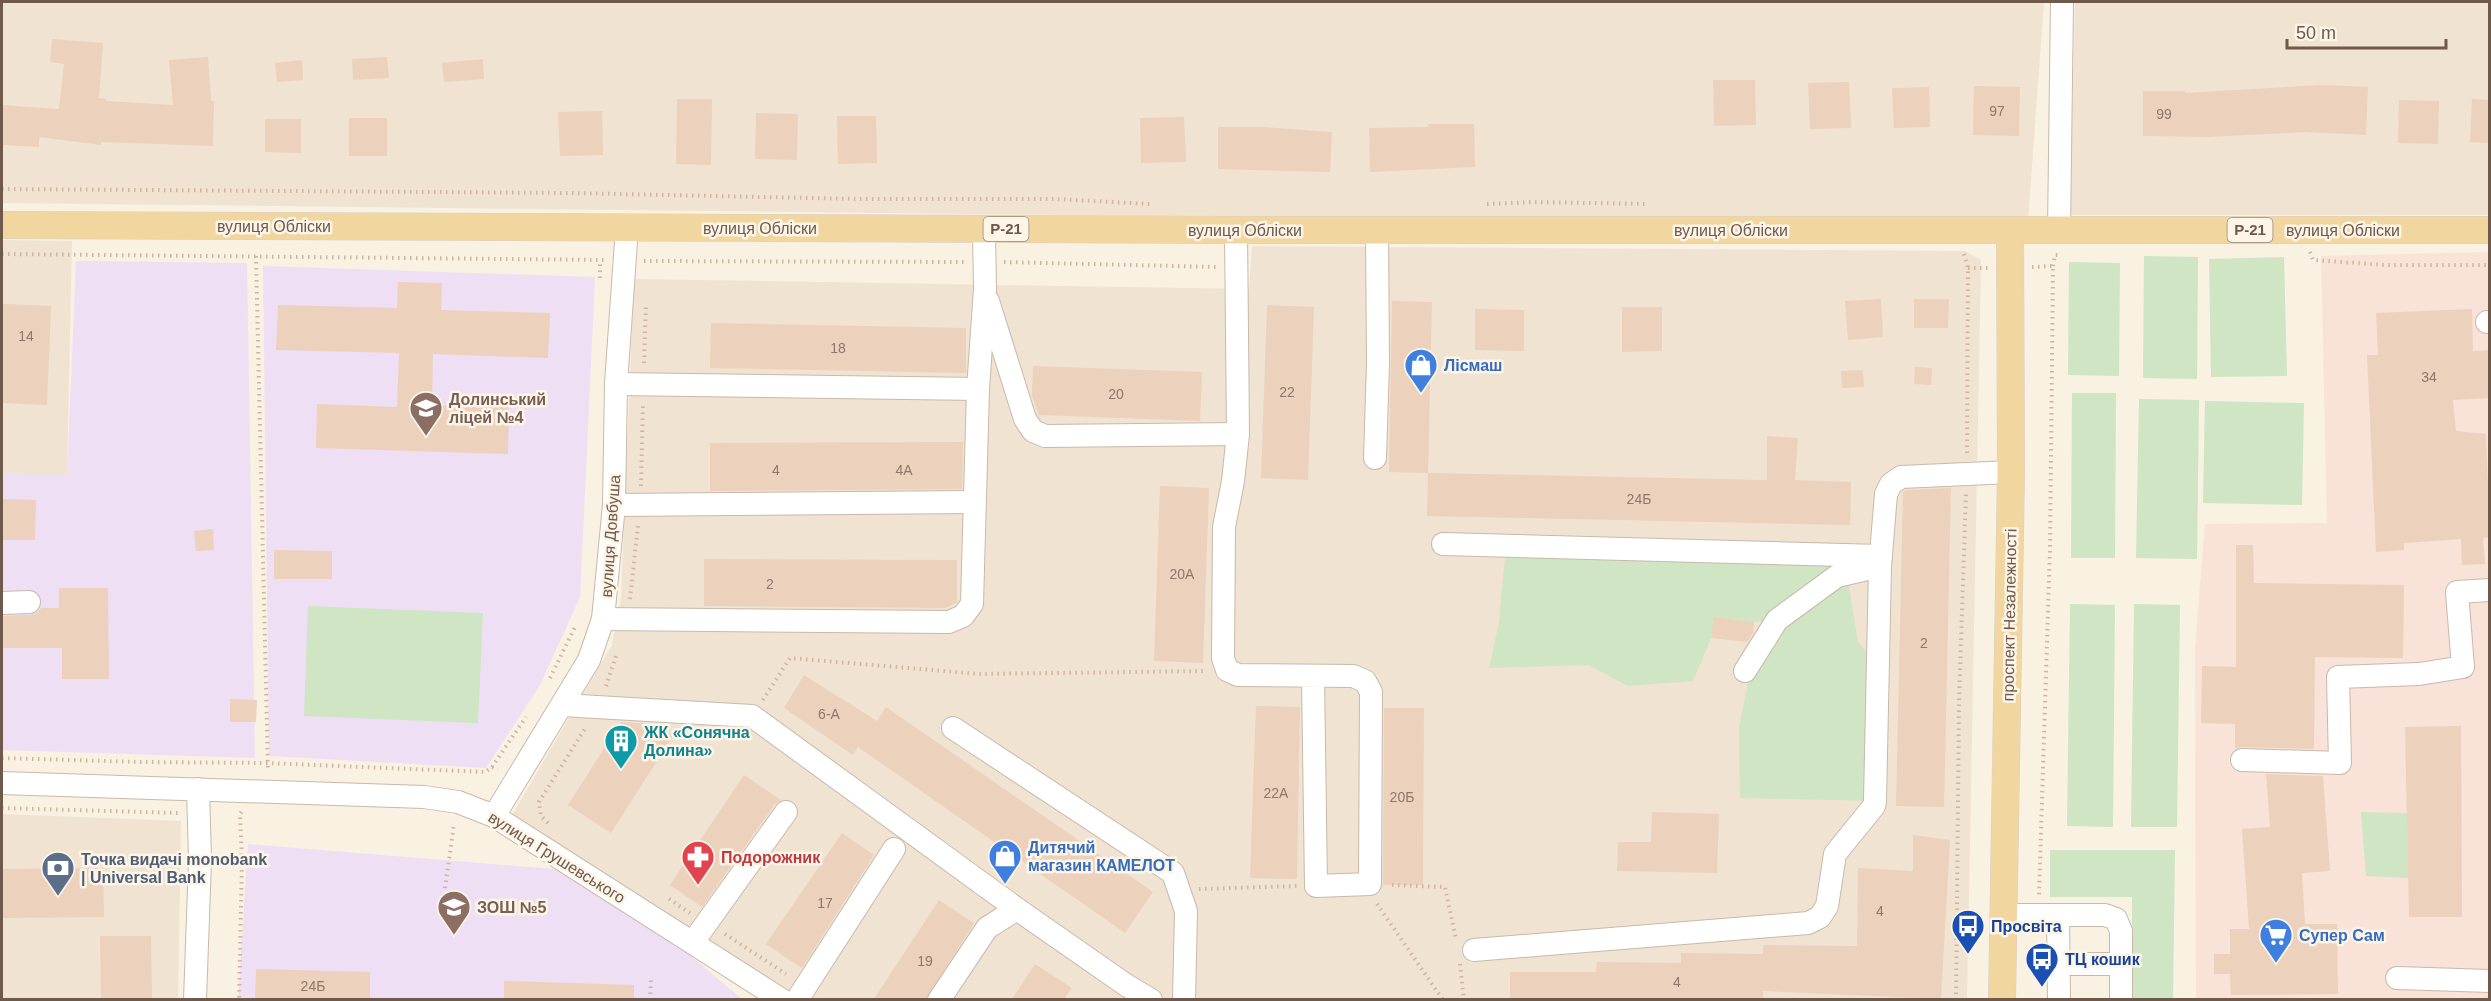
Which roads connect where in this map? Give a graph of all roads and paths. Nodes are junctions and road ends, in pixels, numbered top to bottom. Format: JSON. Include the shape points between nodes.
{"nodes":[{"id":1,"x":2062,"y":2,"type":"edge"},
{"id":2,"x":2,"y":189,"type":"edge"},
{"id":3,"x":1161,"y":204,"type":"dead end"},
{"id":4,"x":1477,"y":204,"type":"dead end"},
{"id":5,"x":1648,"y":204,"type":"dead end"},
{"id":6,"x":2,"y":225,"type":"edge"},
{"id":7,"x":627,"y":227,"type":"junction"},
{"id":8,"x":984,"y":229,"type":"junction"},
{"id":9,"x":1236,"y":230,"type":"junction"},
{"id":10,"x":1377,"y":230,"type":"junction"},
{"id":11,"x":2490,"y":230,"type":"edge"},
{"id":12,"x":1941,"y":231,"type":"junction"},
{"id":13,"x":2010,"y":231,"type":"junction"},
{"id":14,"x":2062,"y":242,"type":"junction"},
{"id":15,"x":2309,"y":249,"type":"dead end"},
{"id":16,"x":256,"y":256,"type":"dead end"},
{"id":17,"x":600,"y":260,"type":"dead end"},
{"id":18,"x":2490,"y":265,"type":"edge"},
{"id":19,"x":2053,"y":266,"type":"junction"},
{"id":20,"x":1968,"y":268,"type":"junction"},
{"id":21,"x":2010,"y":268,"type":"junction"},
{"id":22,"x":599,"y":283,"type":"dead end"},
{"id":23,"x":985,"y":289,"type":"junction"},
{"id":24,"x":616,"y":384,"type":"junction"},
{"id":25,"x":978,"y":389,"type":"junction"},
{"id":26,"x":1238,"y":434,"type":"junction"},
{"id":27,"x":1375,"y":458,"type":"dead end"},
{"id":28,"x":2011,"y":472,"type":"junction"},
{"id":29,"x":1966,"y":473,"type":"junction"},
{"id":30,"x":973,"y":502,"type":"junction"},
{"id":31,"x":614,"y":504,"type":"junction"},
{"id":32,"x":1443,"y":544,"type":"dead end"},
{"id":33,"x":1880,"y":561,"type":"junction"},
{"id":34,"x":2490,"y":590,"type":"edge"},
{"id":35,"x":29,"y":602,"type":"dead end"},
{"id":36,"x":2,"y":603,"type":"edge"},
{"id":37,"x":603,"y":619,"type":"junction"},
{"id":38,"x":578,"y":622,"type":"dead end"},
{"id":39,"x":1227,"y":670,"type":"junction"},
{"id":40,"x":1744,"y":671,"type":"dead end"},
{"id":41,"x":1313,"y":677,"type":"junction"},
{"id":42,"x":548,"y":683,"type":"dead end"},
{"id":43,"x":562,"y":705,"type":"junction"},
{"id":44,"x":599,"y":707,"type":"junction"},
{"id":45,"x":530,"y":712,"type":"dead end"},
{"id":46,"x":752,"y":716,"type":"junction"},
{"id":47,"x":953,"y":728,"type":"dead end"},
{"id":48,"x":2,"y":758,"type":"edge"},
{"id":49,"x":2242,"y":760,"type":"dead end"},
{"id":50,"x":268,"y":763,"type":"junction"},
{"id":51,"x":492,"y":766,"type":"junction"},
{"id":52,"x":464,"y":770,"type":"junction"},
{"id":53,"x":517,"y":777,"type":"junction"},
{"id":54,"x":2,"y":783,"type":"edge"},
{"id":55,"x":198,"y":789,"type":"junction"},
{"id":56,"x":546,"y":790,"type":"junction"},
{"id":57,"x":270,"y":791,"type":"junction"},
{"id":58,"x":245,"y":807,"type":"dead end"},
{"id":59,"x":786,"y":812,"type":"dead end"},
{"id":60,"x":453,"y":815,"type":"junction"},
{"id":61,"x":494,"y":816,"type":"junction"},
{"id":62,"x":549,"y":824,"type":"dead end"},
{"id":63,"x":465,"y":826,"type":"dead end"},
{"id":64,"x":894,"y":849,"type":"dead end"},
{"id":65,"x":200,"y":860,"type":"junction"},
{"id":66,"x":242,"y":861,"type":"junction"},
{"id":67,"x":1364,"y":884,"type":"junction"},
{"id":68,"x":1316,"y":886,"type":"junction"},
{"id":69,"x":445,"y":888,"type":"dead end"},
{"id":70,"x":1179,"y":890,"type":"junction"},
{"id":71,"x":667,"y":898,"type":"dead end"},
{"id":72,"x":1017,"y":909,"type":"junction"},
{"id":73,"x":2004,"y":915,"type":"junction"},
{"id":74,"x":2049,"y":915,"type":"junction"},
{"id":75,"x":707,"y":923,"type":"junction"},
{"id":76,"x":693,"y":942,"type":"junction"},
{"id":77,"x":1463,"y":950,"type":"junction"},
{"id":78,"x":2121,"y":963,"type":"junction"},
{"id":79,"x":2058,"y":964,"type":"junction"},
{"id":80,"x":2397,"y":978,"type":"dead end"},
{"id":81,"x":651,"y":980,"type":"dead end"},
{"id":82,"x":2490,"y":981,"type":"edge"},
{"id":83,"x":801,"y":993,"type":"edge"},
{"id":84,"x":195,"y":999,"type":"edge"},
{"id":85,"x":239,"y":999,"type":"edge"},
{"id":86,"x":650,"y":999,"type":"edge"},
{"id":87,"x":782,"y":999,"type":"edge"},
{"id":88,"x":939,"y":999,"type":"edge"},
{"id":89,"x":1151,"y":999,"type":"edge"},
{"id":90,"x":1184,"y":999,"type":"edge"},
{"id":91,"x":1443,"y":999,"type":"edge"},
{"id":92,"x":1464,"y":999,"type":"edge"},
{"id":93,"x":1956,"y":999,"type":"edge"},
{"id":94,"x":2002,"y":999,"type":"edge"},
{"id":95,"x":2059,"y":999,"type":"edge"},
{"id":96,"x":2121,"y":999,"type":"edge"}],
"edges":[{"from":1,"to":14,"type":"street"},
{"from":2,"to":3,"type":"path","via":[[1055,199]]},
{"from":4,"to":5,"type":"path"},
{"from":6,"to":7,"type":"main road","name":"вулиця Обліски","number":"Р-21"},
{"from":7,"to":8,"type":"main road","name":"вулиця Обліски","number":"Р-21"},
{"from":7,"to":24,"type":"street","name":"вулиця Довбуша"},
{"from":8,"to":9,"type":"main road","name":"вулиця Обліски","number":"Р-21"},
{"from":8,"to":23,"type":"street"},
{"from":9,"to":10,"type":"main road","name":"вулиця Обліски","number":"Р-21"},
{"from":9,"to":26,"type":"street"},
{"from":10,"to":12,"type":"main road","name":"вулиця Обліски","number":"Р-21"},
{"from":10,"to":27,"type":"street"},
{"from":11,"to":14,"type":"main road","name":"вулиця Обліски","number":"Р-21"},
{"from":12,"to":13,"type":"main road","name":"вулиця Обліски","number":"Р-21"},
{"from":12,"to":20,"type":"path","via":[[1942,254],[1964,254]]},
{"from":13,"to":14,"type":"main road","name":"вулиця Обліски","number":"Р-21"},
{"from":13,"to":21,"type":"main road","name":"проспект Незалежності"},
{"from":14,"to":19,"type":"path"},
{"from":15,"to":18,"type":"path","via":[[2313,260]]},
{"from":16,"to":50,"type":"path"},
{"from":17,"to":22,"type":"path"},
{"from":19,"to":21,"type":"path"},
{"from":19,"to":74,"type":"path"},
{"from":20,"to":21,"type":"path"},
{"from":20,"to":29,"type":"path"},
{"from":21,"to":28,"type":"main road","name":"проспект Незалежності"},
{"from":23,"to":25,"type":"street"},
{"from":23,"to":26,"type":"street","via":[[1025,419],[1033,431],[1045,436]]},
{"from":24,"to":25,"type":"street"},
{"from":24,"to":31,"type":"street","name":"вулиця Довбуша"},
{"from":25,"to":30,"type":"street"},
{"from":26,"to":39,"type":"street","via":[[1224,526],[1223,658]]},
{"from":28,"to":29,"type":"street"},
{"from":28,"to":73,"type":"main road","name":"проспект Незалежності"},
{"from":29,"to":33,"type":"street","via":[[1901,477],[1891,483],[1886,494]]},
{"from":29,"to":93,"type":"path"},
{"from":30,"to":31,"type":"street"},
{"from":30,"to":37,"type":"street","via":[[972,604],[963,616],[949,622]]},
{"from":31,"to":37,"type":"street","name":"вулиця Довбуша"},
{"from":32,"to":33,"type":"street"},
{"from":33,"to":40,"type":"street","via":[[1837,576],[1777,620]]},
{"from":33,"to":77,"type":"street","via":[[1875,801],[1835,854],[1827,906],[1820,917],[1808,923]]},
{"from":34,"to":49,"type":"street","via":[[2457,592],[2463,667],[2419,674],[2338,677],[2340,763]]},
{"from":35,"to":36,"type":"street"},
{"from":37,"to":43,"type":"street","name":"вулиця Довбуша","via":[[589,660]]},
{"from":38,"to":42,"type":"path"},
{"from":39,"to":41,"type":"street","via":[[1238,675]]},
{"from":39,"to":46,"type":"path","via":[[979,674],[790,658]]},
{"from":41,"to":67,"type":"street","via":[[1353,676],[1365,681],[1371,692],[1370,884]]},
{"from":41,"to":68,"type":"street"},
{"from":43,"to":44,"type":"street"},
{"from":43,"to":53,"type":"street","name":"вулиця Довбуша"},
{"from":44,"to":46,"type":"street"},
{"from":44,"to":56,"type":"path"},
{"from":45,"to":51,"type":"path"},
{"from":46,"to":72,"type":"street"},
{"from":47,"to":70,"type":"street","via":[[1173,873]]},
{"from":48,"to":50,"type":"path"},
{"from":50,"to":52,"type":"path"},
{"from":50,"to":57,"type":"path"},
{"from":51,"to":52,"type":"path","via":[[485,772]]},
{"from":51,"to":53,"type":"path"},
{"from":52,"to":60,"type":"path"},
{"from":53,"to":56,"type":"path"},
{"from":53,"to":61,"type":"street","name":"вулиця Довбуша"},
{"from":54,"to":55,"type":"street","name":"вулиця Грушевського"},
{"from":55,"to":57,"type":"street","name":"вулиця Грушевського"},
{"from":55,"to":65,"type":"street"},
{"from":56,"to":62,"type":"path","via":[[539,802],[541,816]]},
{"from":57,"to":60,"type":"street","name":"вулиця Грушевського","via":[[424,797]]},
{"from":58,"to":66,"type":"path","via":[[240,814]]},
{"from":59,"to":75,"type":"street"},
{"from":60,"to":61,"type":"street","name":"вулиця Грушевського"},
{"from":60,"to":63,"type":"path"},
{"from":60,"to":69,"type":"path"},
{"from":61,"to":76,"type":"street","name":"вулиця Грушевського"},
{"from":64,"to":83,"type":"street"},
{"from":65,"to":66,"type":"path"},
{"from":65,"to":84,"type":"street"},
{"from":66,"to":85,"type":"path"},
{"from":67,"to":68,"type":"street"},
{"from":67,"to":77,"type":"path","via":[[1445,887]]},
{"from":67,"to":91,"type":"path"},
{"from":68,"to":70,"type":"path"},
{"from":70,"to":90,"type":"street","via":[[1186,911]]},
{"from":71,"to":75,"type":"path"},
{"from":72,"to":88,"type":"street","via":[[987,928]]},
{"from":72,"to":89,"type":"street"},
{"from":73,"to":74,"type":"street"},
{"from":73,"to":94,"type":"main road","name":"проспект Незалежності"},
{"from":74,"to":78,"type":"street","via":[[2109,915],[2121,931]]},
{"from":74,"to":79,"type":"street"},
{"from":75,"to":76,"type":"street"},
{"from":75,"to":83,"type":"path"},
{"from":76,"to":87,"type":"street","name":"вулиця Грушевського"},
{"from":77,"to":92,"type":"path"},
{"from":78,"to":79,"type":"street"},
{"from":78,"to":96,"type":"street"},
{"from":79,"to":95,"type":"street"},
{"from":80,"to":82,"type":"street"},
{"from":81,"to":86,"type":"path"}]}
